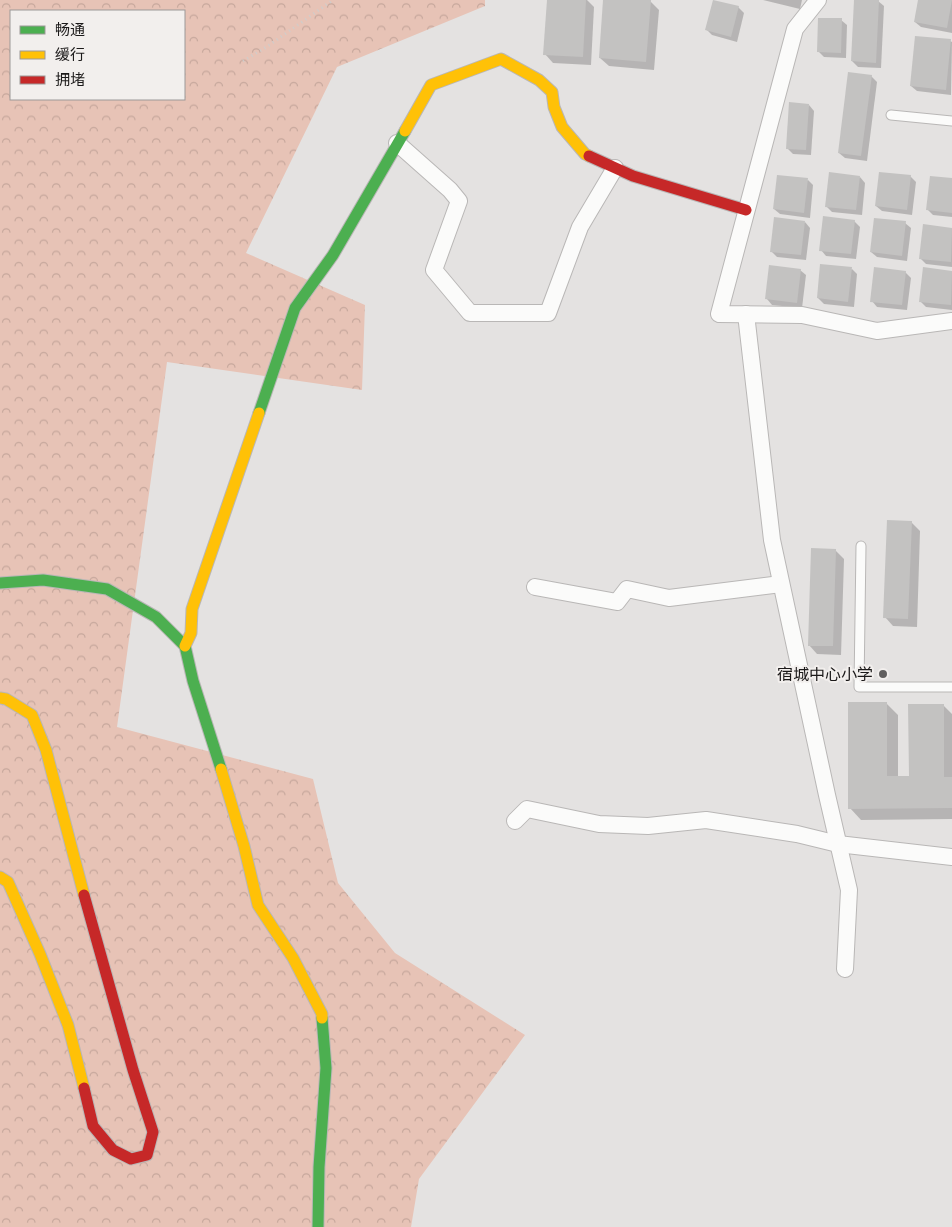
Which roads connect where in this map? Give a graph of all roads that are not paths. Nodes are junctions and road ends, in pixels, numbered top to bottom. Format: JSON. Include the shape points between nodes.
{"nodes":[{"id":1,"x":818,"y":0,"type":"edge"},
{"id":2,"x":891,"y":115,"type":"dead end"},
{"id":3,"x":952,"y":121,"type":"edge"},
{"id":4,"x":397,"y":144,"type":"junction"},
{"id":5,"x":615,"y":168,"type":"junction"},
{"id":6,"x":746,"y":210,"type":"junction"},
{"id":7,"x":746,"y":314,"type":"junction"},
{"id":8,"x":952,"y":321,"type":"edge"},
{"id":9,"x":860,"y":546,"type":"dead end"},
{"id":10,"x":0,"y":583,"type":"edge"},
{"id":11,"x":781,"y":584,"type":"junction"},
{"id":12,"x":535,"y":588,"type":"dead end"},
{"id":13,"x":186,"y":646,"type":"junction"},
{"id":14,"x":952,"y":687,"type":"edge"},
{"id":15,"x":0,"y":698,"type":"edge"},
{"id":16,"x":516,"y":821,"type":"dead end"},
{"id":17,"x":838,"y":844,"type":"junction"},
{"id":18,"x":952,"y":857,"type":"edge"},
{"id":19,"x":0,"y":877,"type":"edge"},
{"id":20,"x":845,"y":969,"type":"dead end"},
{"id":21,"x":318,"y":1227,"type":"edge"}],
"edges":[{"from":1,"to":6,"type":"street","via":[[795,29]]},
{"from":2,"to":3,"type":"lane"},
{"from":4,"to":5,"type":"street","via":[[430,85],[501,59],[552,92],[562,127],[585,154]]},
{"from":4,"to":5,"type":"street","via":[[459,201],[434,270],[470,313],[548,313],[580,227]]},
{"from":4,"to":13,"type":"street","via":[[333,255],[295,308],[192,609],[191,633]]},
{"from":5,"to":6,"type":"street"},
{"from":6,"to":7,"type":"street","via":[[719,314]]},
{"from":7,"to":8,"type":"street","via":[[802,315],[877,331]]},
{"from":7,"to":11,"type":"street","via":[[772,540]]},
{"from":9,"to":14,"type":"lane","via":[[859,687]]},
{"from":10,"to":13,"type":"street","via":[[43,580],[107,589],[156,616]]},
{"from":11,"to":12,"type":"street","via":[[669,598],[627,589],[617,602]]},
{"from":11,"to":17,"type":"street"},
{"from":13,"to":21,"type":"street","via":[[192,681],[222,770],[258,905],[293,958],[322,1014],[326,1068]]},
{"from":15,"to":19,"type":"street","via":[[32,715],[46,750],[111,994],[153,1132],[147,1155],[131,1159],[113,1150],[93,1126],[68,1025],[8,882]]},
{"from":16,"to":17,"type":"street","via":[[527,810],[599,824],[648,826],[706,820],[797,834]]},
{"from":17,"to":18,"type":"street"},
{"from":17,"to":20,"type":"street","via":[[849,890]]}]}
